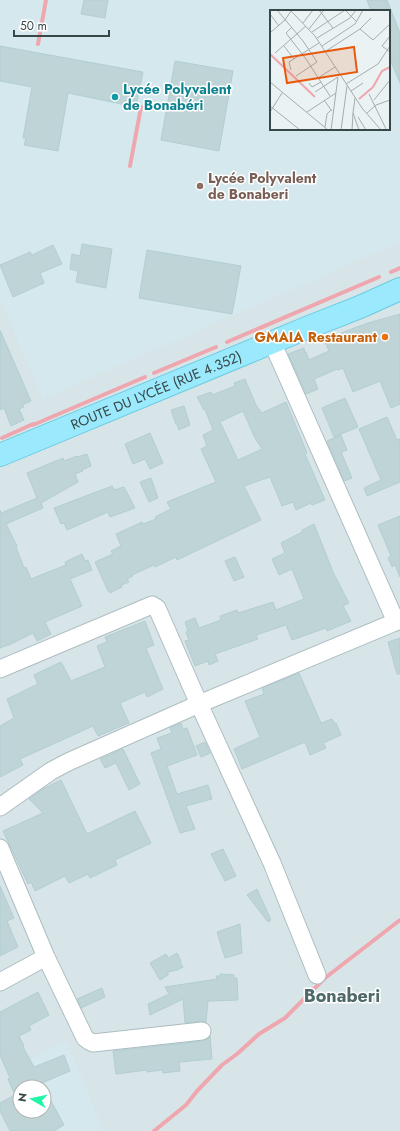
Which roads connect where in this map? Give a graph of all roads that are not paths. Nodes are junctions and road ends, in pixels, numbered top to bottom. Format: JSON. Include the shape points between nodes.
{"nodes":[{"id":1,"x":400,"y":289,"type":"edge"},
{"id":2,"x":272,"y":342,"type":"junction"},
{"id":3,"x":0,"y":453,"type":"edge"},
{"id":4,"x":398,"y":621,"type":"edge"},
{"id":5,"x":0,"y":669,"type":"edge"},
{"id":6,"x":199,"y":704,"type":"junction"},
{"id":7,"x":0,"y":807,"type":"edge"},
{"id":8,"x":0,"y":848,"type":"edge"},
{"id":9,"x":46,"y":957,"type":"junction"},
{"id":10,"x":317,"y":975,"type":"dead end"},
{"id":11,"x":0,"y":982,"type":"edge"},
{"id":12,"x":202,"y":1031,"type":"dead end"}],
"edges":[{"from":1,"to":2,"type":"main road","name":"ROUTE DU LYCÉE (RUE 4.352)"},
{"from":2,"to":3,"type":"main road","name":"ROUTE DU LYCÉE (RUE 4.352)"},
{"from":2,"to":4,"type":"street"},
{"from":4,"to":6,"type":"street"},
{"from":5,"to":6,"type":"street","via":[[152,605],[157,608]]},
{"from":6,"to":7,"type":"street","via":[[57,768]]},
{"from":6,"to":10,"type":"street","via":[[272,863]]},
{"from":8,"to":9,"type":"street"},
{"from":9,"to":11,"type":"street"},
{"from":9,"to":12,"type":"street","via":[[85,1038],[93,1043]]}]}
